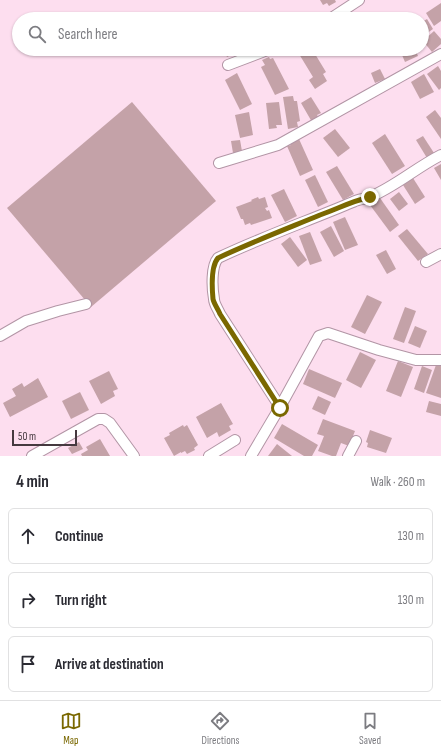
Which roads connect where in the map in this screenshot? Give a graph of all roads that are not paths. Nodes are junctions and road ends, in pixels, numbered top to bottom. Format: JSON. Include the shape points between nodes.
{"nodes":[{"id":1,"x":359,"y":0,"type":"edge"},
{"id":2,"x":341,"y":12,"type":"edge"},
{"id":3,"x":441,"y":54,"type":"edge"},
{"id":4,"x":252,"y":56,"type":"edge"},
{"id":5,"x":228,"y":65,"type":"dead end"},
{"id":6,"x":441,"y":155,"type":"edge"},
{"id":7,"x":219,"y":163,"type":"dead end"},
{"id":8,"x":441,"y":254,"type":"edge"},
{"id":9,"x":426,"y":262,"type":"dead end"},
{"id":10,"x":86,"y":304,"type":"dead end"},
{"id":11,"x":0,"y":336,"type":"edge"},
{"id":12,"x":441,"y":360,"type":"edge"},
{"id":13,"x":280,"y":408,"type":"junction"},
{"id":14,"x":235,"y":440,"type":"dead end"},
{"id":15,"x":356,"y":441,"type":"dead end"},
{"id":16,"x":32,"y":456,"type":"edge"},
{"id":17,"x":134,"y":456,"type":"edge"},
{"id":18,"x":209,"y":456,"type":"edge"},
{"id":19,"x":251,"y":456,"type":"edge"},
{"id":20,"x":348,"y":456,"type":"edge"}],
"edges":[{"from":1,"to":2,"type":"street"},
{"from":3,"to":7,"type":"street","via":[[278,145]]},
{"from":4,"to":5,"type":"street"},
{"from":6,"to":13,"type":"street","via":[[370,197],[259,239],[215,261],[214,299],[220,314]]},
{"from":8,"to":9,"type":"street"},
{"from":10,"to":11,"type":"street","via":[[26,321]]},
{"from":12,"to":13,"type":"street","via":[[416,360],[328,333],[324,334],[319,336]]},
{"from":13,"to":19,"type":"street"},
{"from":14,"to":18,"type":"street"},
{"from":15,"to":20,"type":"street"},
{"from":16,"to":17,"type":"street","via":[[98,419],[110,423]]}]}
